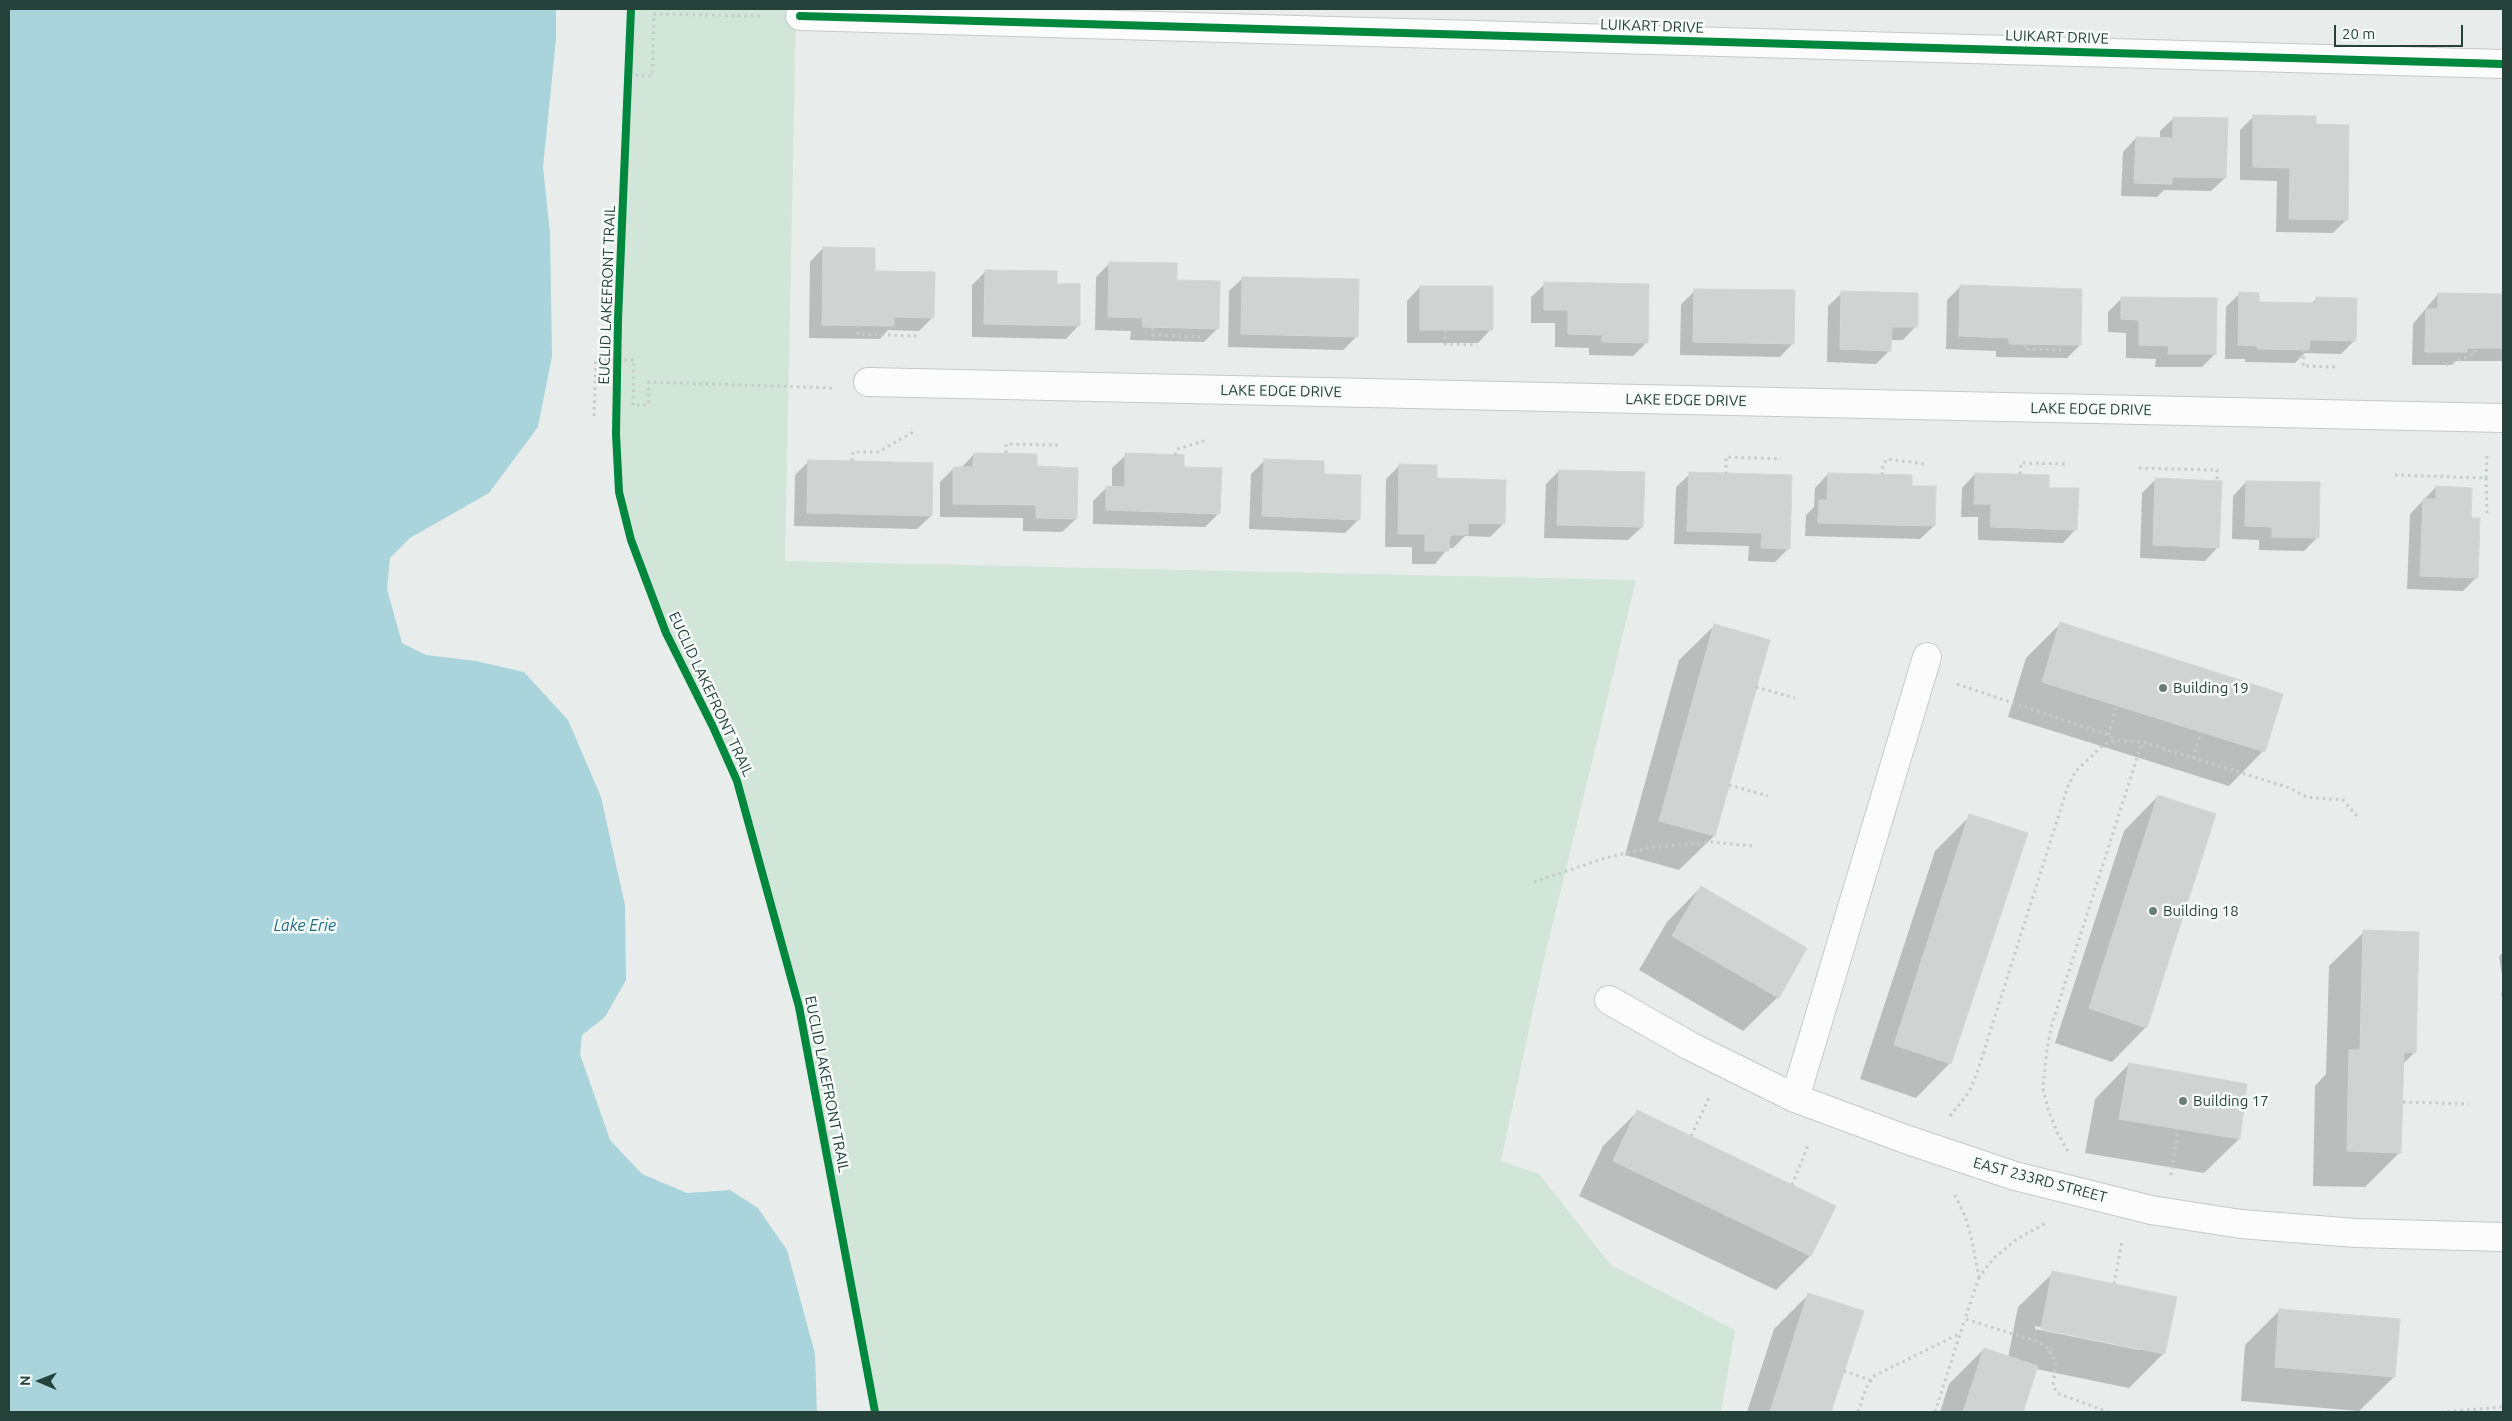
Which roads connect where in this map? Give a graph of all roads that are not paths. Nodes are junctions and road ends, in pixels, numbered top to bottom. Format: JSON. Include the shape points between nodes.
{"nodes":[{"id":1,"x":800,"y":16,"type":"road end"},
{"id":2,"x":2503,"y":64,"type":"edge"},
{"id":3,"x":868,"y":382,"type":"road end"},
{"id":4,"x":2496,"y":418,"type":"edge"},
{"id":5,"x":1925,"y":665,"type":"road end"},
{"id":6,"x":1609,"y":1000,"type":"dead end"},
{"id":7,"x":1796,"y":1098,"type":"junction"},
{"id":8,"x":2503,"y":1237,"type":"edge"}],
"edges":[{"from":1,"to":2,"type":"street","name":"LUIKART DRIVE"},
{"from":3,"to":4,"type":"street","name":"LAKE EDGE DRIVE"},
{"from":5,"to":7,"type":"street"},
{"from":6,"to":7,"type":"street","name":"EAST 233RD STREET","via":[[1690,1046]]},
{"from":7,"to":8,"type":"street","name":"EAST 233RD STREET","via":[[2015,1176],[2151,1210],[2241,1224],[2356,1233]]}]}
